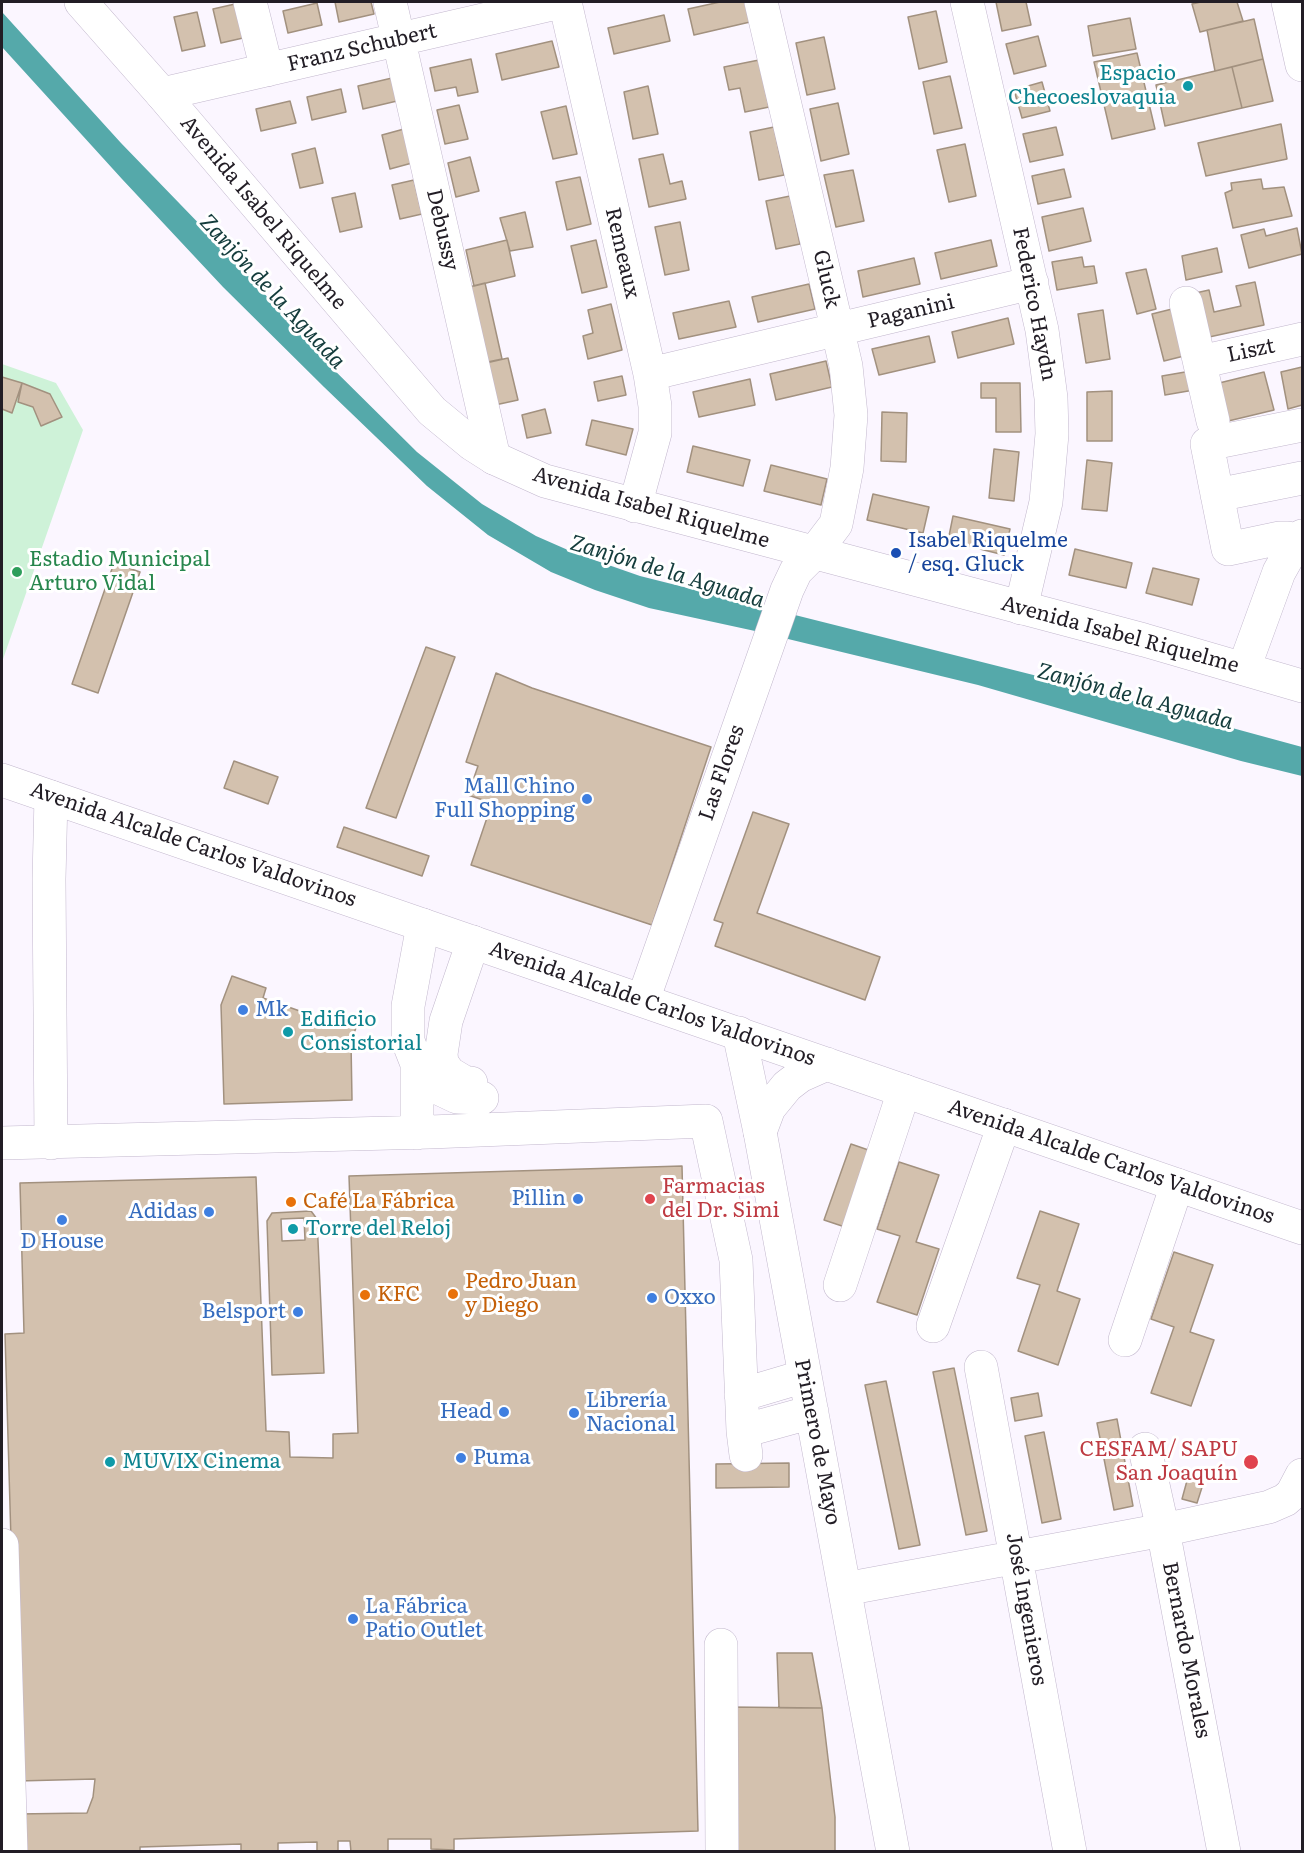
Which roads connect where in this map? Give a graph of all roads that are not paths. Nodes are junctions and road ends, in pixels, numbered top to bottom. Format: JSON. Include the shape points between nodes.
{"nodes":[{"id":1,"x":250,"y":2,"type":"edge"},
{"id":2,"x":390,"y":2,"type":"edge"},
{"id":3,"x":563,"y":2,"type":"edge"},
{"id":4,"x":761,"y":2,"type":"edge"},
{"id":5,"x":967,"y":2,"type":"edge"},
{"id":6,"x":1288,"y":2,"type":"edge"},
{"id":7,"x":92,"y":9,"type":"edge"},
{"id":8,"x":399,"y":39,"type":"junction"},
{"id":9,"x":1302,"y":65,"type":"edge"},
{"id":10,"x":267,"y":70,"type":"junction"},
{"id":11,"x":162,"y":94,"type":"junction"},
{"id":12,"x":1032,"y":283,"type":"junction"},
{"id":13,"x":1186,"y":303,"type":"dead end"},
{"id":14,"x":838,"y":329,"type":"junction"},
{"id":15,"x":1302,"y":339,"type":"edge"},
{"id":16,"x":1200,"y":362,"type":"junction"},
{"id":17,"x":650,"y":374,"type":"junction"},
{"id":18,"x":1213,"y":421,"type":"dead end"},
{"id":19,"x":1302,"y":425,"type":"edge"},
{"id":20,"x":494,"y":458,"type":"junction"},
{"id":21,"x":1302,"y":478,"type":"edge"},
{"id":22,"x":1217,"y":495,"type":"junction"},
{"id":23,"x":635,"y":506,"type":"junction"},
{"id":24,"x":1299,"y":539,"type":"edge"},
{"id":25,"x":814,"y":553,"type":"junction"},
{"id":26,"x":1021,"y":608,"type":"junction"},
{"id":27,"x":1244,"y":668,"type":"junction"},
{"id":28,"x":1302,"y":686,"type":"edge"},
{"id":29,"x":2,"y":780,"type":"edge"},
{"id":30,"x":51,"y":797,"type":"junction"},
{"id":31,"x":423,"y":925,"type":"junction"},
{"id":32,"x":473,"y":942,"type":"junction"},
{"id":33,"x":643,"y":1000,"type":"junction"},
{"id":34,"x":739,"y":1034,"type":"junction"},
{"id":35,"x":417,"y":1064,"type":"junction"},
{"id":36,"x":827,"y":1064,"type":"junction"},
{"id":37,"x":444,"y":1091,"type":"junction"},
{"id":38,"x":904,"y":1091,"type":"junction"},
{"id":39,"x":417,"y":1125,"type":"junction"},
{"id":40,"x":1004,"y":1125,"type":"junction"},
{"id":41,"x":760,"y":1132,"type":"junction"},
{"id":42,"x":2,"y":1143,"type":"edge"},
{"id":43,"x":51,"y":1143,"type":"junction"},
{"id":44,"x":1177,"y":1185,"type":"junction"},
{"id":45,"x":1302,"y":1228,"type":"edge"},
{"id":46,"x":840,"y":1285,"type":"dead end"},
{"id":47,"x":933,"y":1326,"type":"dead end"},
{"id":48,"x":1125,"y":1340,"type":"dead end"},
{"id":49,"x":981,"y":1367,"type":"dead end"},
{"id":50,"x":805,"y":1376,"type":"junction"},
{"id":51,"x":741,"y":1395,"type":"junction"},
{"id":52,"x":812,"y":1412,"type":"junction"},
{"id":53,"x":1145,"y":1449,"type":"dead end"},
{"id":54,"x":1302,"y":1478,"type":"edge"},
{"id":55,"x":1163,"y":1530,"type":"junction"},
{"id":56,"x":2,"y":1545,"type":"edge"},
{"id":57,"x":1016,"y":1557,"type":"junction"},
{"id":58,"x":845,"y":1589,"type":"junction"},
{"id":59,"x":722,"y":1645,"type":"dead end"},
{"id":60,"x":11,"y":1851,"type":"edge"},
{"id":61,"x":722,"y":1851,"type":"edge"},
{"id":62,"x":893,"y":1851,"type":"edge"},
{"id":63,"x":1070,"y":1851,"type":"edge"},
{"id":64,"x":1224,"y":1851,"type":"edge"}],
"edges":[{"from":1,"to":10,"type":"street"},
{"from":2,"to":8,"type":"street","name":"Debussy"},
{"from":3,"to":8,"type":"street","name":"Franz Schubert"},
{"from":3,"to":17,"type":"street","name":"Remeaux"},
{"from":4,"to":14,"type":"street","name":"Gluck"},
{"from":5,"to":12,"type":"street","name":"Federico Haydn"},
{"from":6,"to":9,"type":"street"},
{"from":7,"to":11,"type":"street","name":"Avenida Isabel Riquelme"},
{"from":8,"to":10,"type":"street","name":"Franz Schubert"},
{"from":8,"to":20,"type":"street","name":"Debussy"},
{"from":10,"to":11,"type":"street","name":"Franz Schubert"},
{"from":11,"to":20,"type":"street","name":"Avenida Isabel Riquelme","via":[[432,411]]},
{"from":12,"to":14,"type":"street","name":"Paganini"},
{"from":12,"to":26,"type":"street","name":"Federico Haydn","via":[[1048,364],[1052,434],[1046,502]]},
{"from":13,"to":16,"type":"street","name":"Liszt"},
{"from":14,"to":17,"type":"street","name":"Paganini"},
{"from":14,"to":25,"type":"street","name":"Gluck","via":[[849,390],[849,451],[836,524]]},
{"from":15,"to":16,"type":"street","name":"Liszt"},
{"from":16,"to":18,"type":"street","name":"Liszt"},
{"from":17,"to":23,"type":"street","name":"Remeaux","via":[[655,433]]},
{"from":19,"to":22,"type":"street","via":[[1207,444]]},
{"from":20,"to":23,"type":"street","name":"Avenida Isabel Riquelme","via":[[545,481]]},
{"from":21,"to":22,"type":"street"},
{"from":22,"to":24,"type":"street","via":[[1228,549],[1280,538]]},
{"from":23,"to":25,"type":"street","name":"Avenida Isabel Riquelme"},
{"from":24,"to":27,"type":"street","via":[[1279,572]]},
{"from":25,"to":26,"type":"street","name":"Avenida Isabel Riquelme"},
{"from":25,"to":33,"type":"street","name":"Las Flores","via":[[796,571],[787,590]]},
{"from":26,"to":27,"type":"street","name":"Avenida Isabel Riquelme"},
{"from":27,"to":28,"type":"street","name":"Avenida Isabel Riquelme"},
{"from":29,"to":30,"type":"street","name":"Avenida Alcalde Carlos Valdovinos"},
{"from":30,"to":31,"type":"street","name":"Avenida Alcalde Carlos Valdovinos"},
{"from":30,"to":43,"type":"street"},
{"from":31,"to":32,"type":"street","name":"Avenida Alcalde Carlos Valdovinos"},
{"from":31,"to":35,"type":"street","via":[[408,1006],[408,1041]]},
{"from":32,"to":33,"type":"street","name":"Avenida Alcalde Carlos Valdovinos"},
{"from":32,"to":37,"type":"street","via":[[446,1022],[441,1054],[449,1073],[483,1090],[457,1097]]},
{"from":33,"to":34,"type":"street","name":"Avenida Alcalde Carlos Valdovinos"},
{"from":34,"to":36,"type":"street","name":"Avenida Alcalde Carlos Valdovinos"},
{"from":34,"to":41,"type":"street","name":"Primero de Mayo"},
{"from":35,"to":37,"type":"street"},
{"from":35,"to":39,"type":"street"},
{"from":36,"to":38,"type":"street","name":"Avenida Alcalde Carlos Valdovinos"},
{"from":36,"to":41,"type":"street","via":[[787,1086],[770,1108]]},
{"from":37,"to":39,"type":"street"},
{"from":38,"to":40,"type":"street","name":"Avenida Alcalde Carlos Valdovinos"},
{"from":38,"to":46,"type":"street"},
{"from":39,"to":43,"type":"street"},
{"from":39,"to":51,"type":"street","via":[[706,1121],[736,1260]]},
{"from":40,"to":44,"type":"street","name":"Avenida Alcalde Carlos Valdovinos"},
{"from":40,"to":47,"type":"street"},
{"from":41,"to":50,"type":"street","name":"Primero de Mayo"},
{"from":42,"to":43,"type":"street"},
{"from":44,"to":45,"type":"street","name":"Avenida Alcalde Carlos Valdovinos"},
{"from":44,"to":48,"type":"street"},
{"from":49,"to":57,"type":"street","name":"José Ingenieros"},
{"from":50,"to":51,"type":"street"},
{"from":50,"to":52,"type":"street","name":"Primero de Mayo"},
{"from":51,"to":52,"type":"street","via":[[744,1443]]},
{"from":52,"to":58,"type":"street","name":"Primero de Mayo"},
{"from":53,"to":55,"type":"street","name":"Bernardo Morales"},
{"from":54,"to":55,"type":"street","via":[[1292,1494],[1269,1507]]},
{"from":55,"to":57,"type":"street"},
{"from":55,"to":64,"type":"street","name":"Bernardo Morales"},
{"from":56,"to":60,"type":"street"},
{"from":57,"to":58,"type":"street"},
{"from":57,"to":63,"type":"street","name":"José Ingenieros"},
{"from":58,"to":62,"type":"street","name":"Primero de Mayo"},
{"from":59,"to":61,"type":"street"}]}
